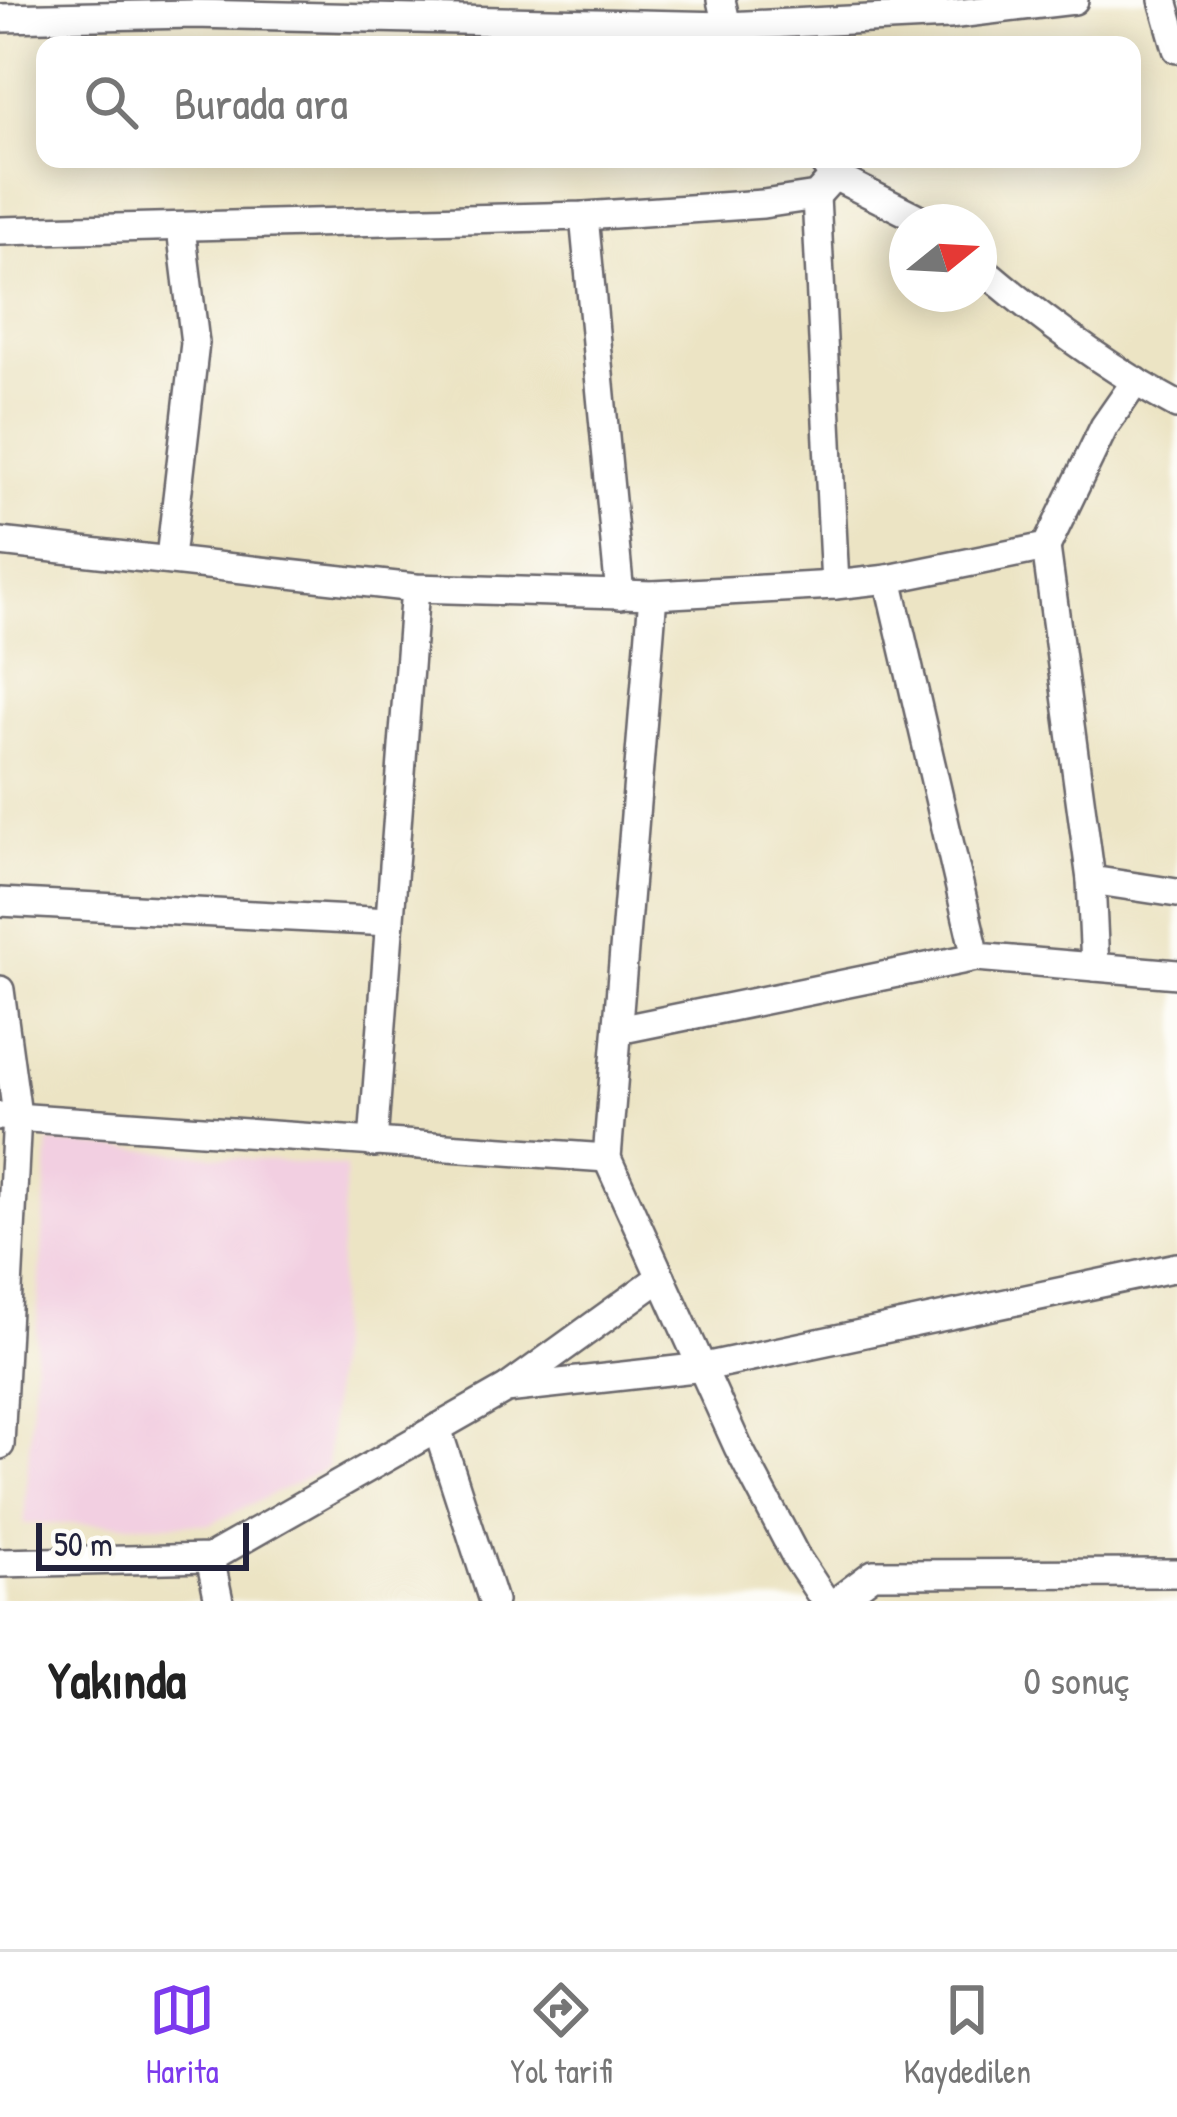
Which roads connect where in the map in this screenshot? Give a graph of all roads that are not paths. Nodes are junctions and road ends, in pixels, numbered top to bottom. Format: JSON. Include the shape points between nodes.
{"nodes":[{"id":1,"x":1074,"y":0,"type":"edge"},
{"id":2,"x":1163,"y":0,"type":"edge"},
{"id":3,"x":0,"y":18,"type":"edge"},
{"id":4,"x":729,"y":24,"type":"edge"},
{"id":5,"x":1177,"y":49,"type":"edge"},
{"id":6,"x":823,"y":177,"type":"edge"},
{"id":7,"x":889,"y":206,"type":"edge"},
{"id":8,"x":584,"y":216,"type":"junction"},
{"id":9,"x":181,"y":228,"type":"junction"},
{"id":10,"x":0,"y":231,"type":"edge"},
{"id":11,"x":997,"y":281,"type":"edge"},
{"id":12,"x":1136,"y":382,"type":"junction"},
{"id":13,"x":1177,"y":405,"type":"edge"},
{"id":14,"x":0,"y":542,"type":"edge"},
{"id":15,"x":1046,"y":547,"type":"junction"},
{"id":16,"x":170,"y":558,"type":"junction"},
{"id":17,"x":888,"y":579,"type":"junction"},
{"id":18,"x":835,"y":585,"type":"junction"},
{"id":19,"x":415,"y":588,"type":"junction"},
{"id":20,"x":620,"y":595,"type":"junction"},
{"id":21,"x":653,"y":595,"type":"junction"},
{"id":22,"x":1091,"y":880,"type":"junction"},
{"id":23,"x":1177,"y":893,"type":"edge"},
{"id":24,"x":0,"y":902,"type":"edge"},
{"id":25,"x":390,"y":922,"type":"junction"},
{"id":26,"x":976,"y":957,"type":"junction"},
{"id":27,"x":1095,"y":967,"type":"junction"},
{"id":28,"x":1177,"y":974,"type":"edge"},
{"id":29,"x":0,"y":990,"type":"edge"},
{"id":30,"x":618,"y":1030,"type":"junction"},
{"id":31,"x":8,"y":1116,"type":"edge"},
{"id":32,"x":373,"y":1143,"type":"junction"},
{"id":33,"x":607,"y":1158,"type":"junction"},
{"id":34,"x":1177,"y":1267,"type":"edge"},
{"id":35,"x":661,"y":1277,"type":"junction"},
{"id":36,"x":704,"y":1367,"type":"junction"},
{"id":37,"x":506,"y":1389,"type":"junction"},
{"id":38,"x":437,"y":1428,"type":"junction"},
{"id":39,"x":0,"y":1445,"type":"edge"},
{"id":40,"x":210,"y":1558,"type":"junction"},
{"id":41,"x":0,"y":1563,"type":"edge"},
{"id":42,"x":1177,"y":1573,"type":"edge"},
{"id":43,"x":219,"y":1601,"type":"edge"},
{"id":44,"x":493,"y":1601,"type":"edge"},
{"id":45,"x":825,"y":1601,"type":"edge"},
{"id":46,"x":837,"y":1601,"type":"edge"}],
"edges":[{"from":1,"to":4,"type":"street","via":[[949,15]]},
{"from":2,"to":5,"type":"street"},
{"from":3,"to":4,"type":"street"},
{"from":6,"to":7,"type":"street"},
{"from":6,"to":8,"type":"street","via":[[763,204]]},
{"from":6,"to":18,"type":"street"},
{"from":8,"to":9,"type":"street"},
{"from":8,"to":20,"type":"street"},
{"from":9,"to":10,"type":"street"},
{"from":9,"to":16,"type":"street","via":[[195,343]]},
{"from":11,"to":12,"type":"street"},
{"from":12,"to":13,"type":"street"},
{"from":12,"to":15,"type":"street"},
{"from":14,"to":16,"type":"street"},
{"from":15,"to":17,"type":"street"},
{"from":15,"to":22,"type":"street"},
{"from":16,"to":19,"type":"street"},
{"from":17,"to":18,"type":"street"},
{"from":17,"to":26,"type":"street"},
{"from":18,"to":21,"type":"street"},
{"from":19,"to":20,"type":"street"},
{"from":19,"to":25,"type":"street"},
{"from":20,"to":21,"type":"street"},
{"from":21,"to":30,"type":"street"},
{"from":22,"to":23,"type":"street"},
{"from":22,"to":27,"type":"street"},
{"from":24,"to":25,"type":"street"},
{"from":25,"to":32,"type":"street"},
{"from":26,"to":27,"type":"street"},
{"from":26,"to":30,"type":"street"},
{"from":27,"to":28,"type":"street"},
{"from":29,"to":31,"type":"street"},
{"from":30,"to":33,"type":"street"},
{"from":31,"to":32,"type":"street"},
{"from":31,"to":39,"type":"street"},
{"from":32,"to":33,"type":"street"},
{"from":33,"to":35,"type":"street"},
{"from":34,"to":36,"type":"street"},
{"from":35,"to":36,"type":"street"},
{"from":35,"to":37,"type":"street"},
{"from":36,"to":37,"type":"street"},
{"from":36,"to":45,"type":"street","via":[[738,1447]]},
{"from":37,"to":38,"type":"street"},
{"from":38,"to":40,"type":"street"},
{"from":38,"to":44,"type":"street"},
{"from":40,"to":41,"type":"street"},
{"from":40,"to":43,"type":"street"},
{"from":42,"to":46,"type":"street","via":[[873,1574]]}]}
